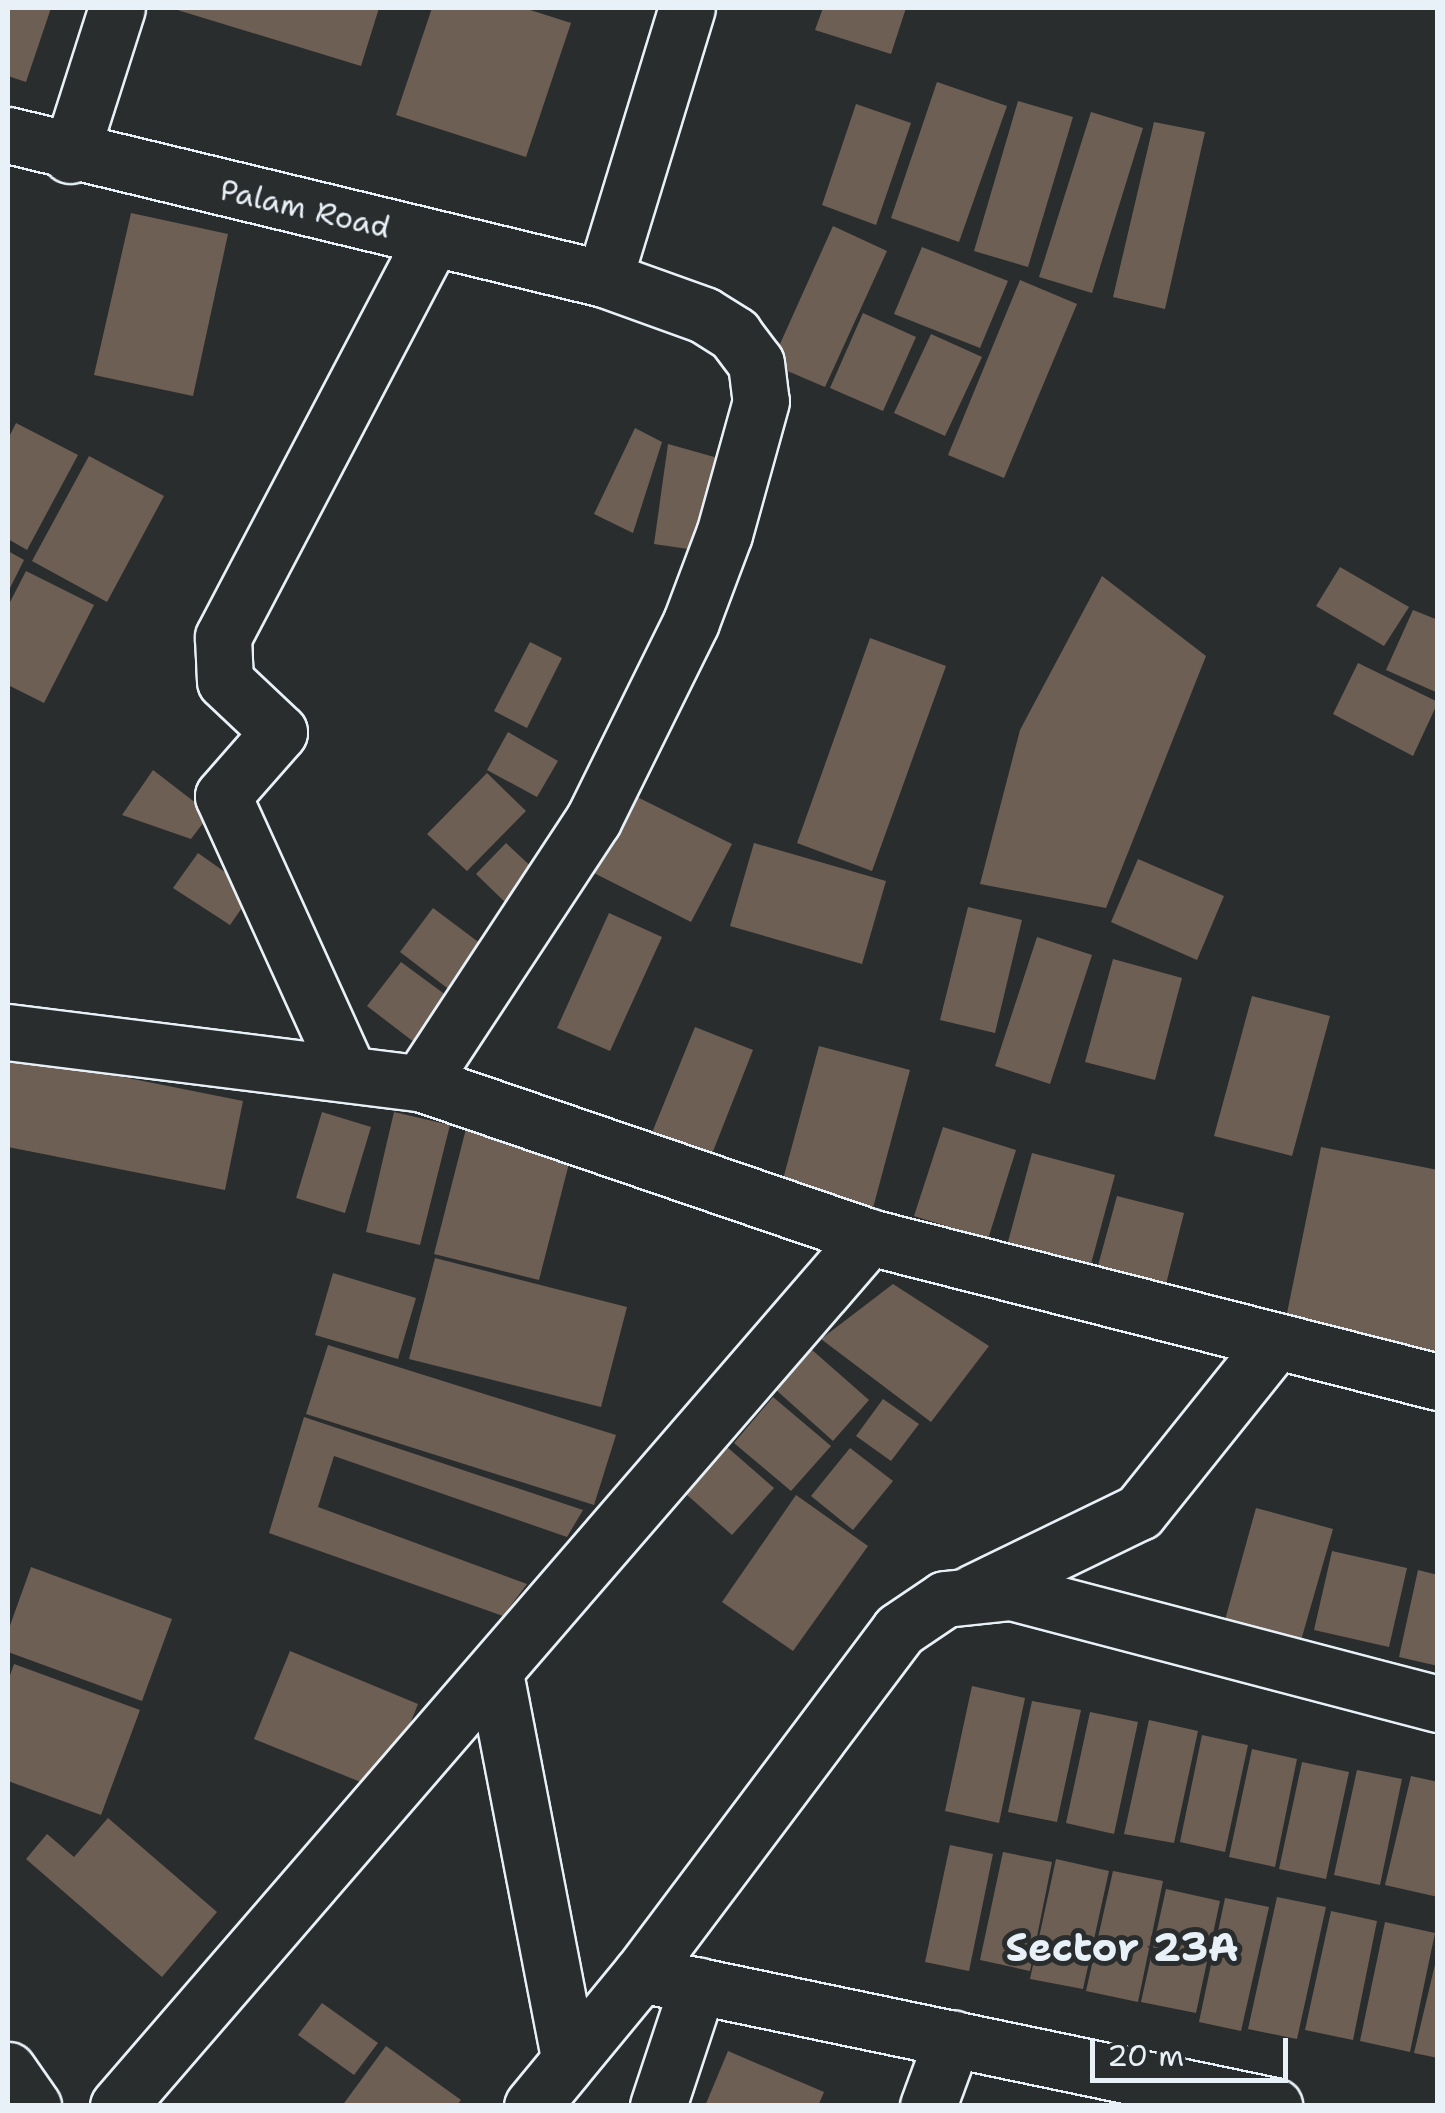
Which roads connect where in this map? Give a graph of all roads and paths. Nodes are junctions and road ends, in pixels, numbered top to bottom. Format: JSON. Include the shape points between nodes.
{"nodes":[{"id":1,"x":117,"y":8,"type":"edge"},
{"id":2,"x":687,"y":8,"type":"edge"},
{"id":3,"x":8,"y":135,"type":"edge"},
{"id":4,"x":70,"y":154,"type":"junction"},
{"id":5,"x":432,"y":239,"type":"junction"},
{"id":6,"x":604,"y":279,"type":"junction"},
{"id":7,"x":8,"y":1032,"type":"edge"},
{"id":8,"x":349,"y":1074,"type":"junction"},
{"id":9,"x":420,"y":1084,"type":"junction"},
{"id":10,"x":869,"y":1236,"type":"junction"},
{"id":11,"x":1276,"y":1341,"type":"junction"},
{"id":12,"x":1438,"y":1382,"type":"edge"},
{"id":13,"x":962,"y":1598,"type":"junction"},
{"id":14,"x":495,"y":1674,"type":"junction"},
{"id":15,"x":1438,"y":1704,"type":"edge"},
{"id":16,"x":641,"y":1974,"type":"junction"},
{"id":17,"x":698,"y":1986,"type":"junction"},
{"id":18,"x":953,"y":2038,"type":"junction"},
{"id":19,"x":569,"y":2059,"type":"junction"},
{"id":20,"x":8,"y":2070,"type":"edge"},
{"id":21,"x":1162,"y":2094,"type":"edge"},
{"id":22,"x":32,"y":2106,"type":"edge"},
{"id":23,"x":118,"y":2106,"type":"edge"},
{"id":24,"x":532,"y":2106,"type":"edge"},
{"id":25,"x":658,"y":2106,"type":"edge"},
{"id":26,"x":928,"y":2106,"type":"edge"},
{"id":27,"x":1274,"y":2106,"type":"edge"}],
"edges":[{"from":1,"to":4,"type":"street"},
{"from":2,"to":6,"type":"street"},
{"from":3,"to":4,"type":"street","name":"Palam Road"},
{"from":4,"to":5,"type":"street","name":"Palam Road"},
{"from":5,"to":6,"type":"street","name":"Palam Road"},
{"from":5,"to":8,"type":"street","via":[[223,637],[226,681],[278,732],[223,796]]},
{"from":6,"to":9,"type":"street","name":"Palam Road","via":[[704,314],[734,334],[756,362],[761,401],[724,534],[658,692],[593,820]]},
{"from":7,"to":8,"type":"street"},
{"from":8,"to":9,"type":"street"},
{"from":9,"to":10,"type":"street"},
{"from":10,"to":11,"type":"street"},
{"from":10,"to":14,"type":"street"},
{"from":11,"to":12,"type":"street"},
{"from":11,"to":13,"type":"street","via":[[1139,1512]]},
{"from":13,"to":15,"type":"street","via":[[1011,1592]]},
{"from":13,"to":16,"type":"street","via":[[944,1599],[899,1630]]},
{"from":14,"to":19,"type":"street"},
{"from":14,"to":23,"type":"street"},
{"from":16,"to":17,"type":"street"},
{"from":16,"to":19,"type":"street"},
{"from":17,"to":18,"type":"street"},
{"from":17,"to":25,"type":"street"},
{"from":18,"to":21,"type":"street"},
{"from":18,"to":26,"type":"street"},
{"from":19,"to":24,"type":"street"},
{"from":20,"to":22,"type":"street"},
{"from":21,"to":27,"type":"street"}]}
